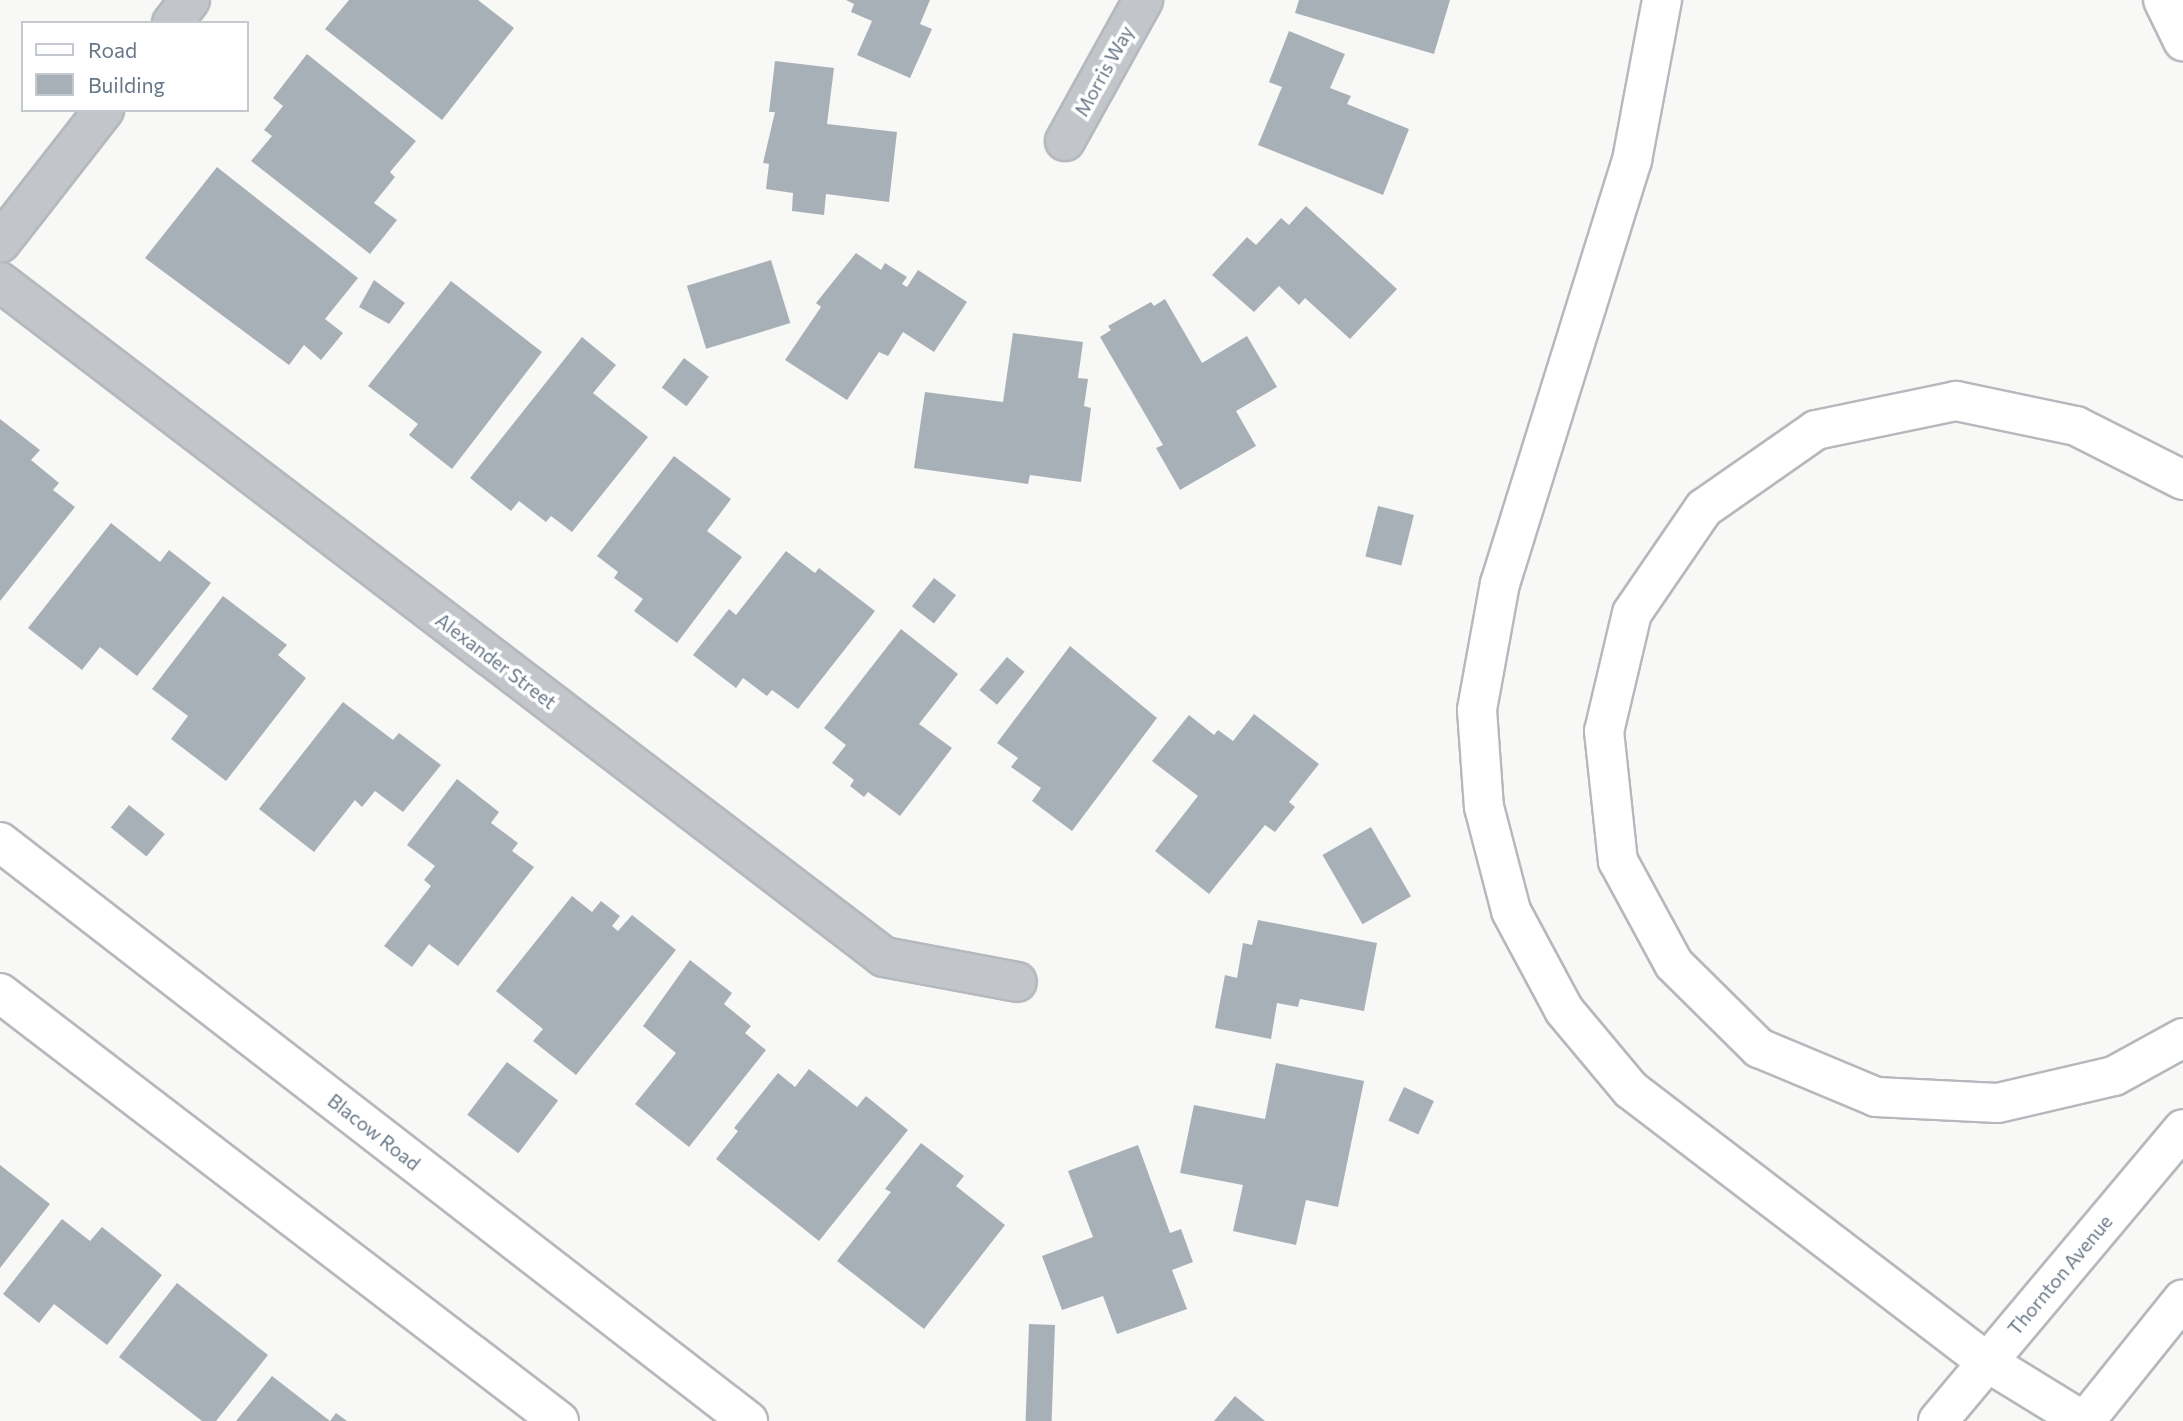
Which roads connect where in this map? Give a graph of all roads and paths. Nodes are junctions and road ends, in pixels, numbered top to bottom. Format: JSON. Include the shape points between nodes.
{"nodes":[{"id":1,"x":190,"y":0,"type":"edge"},
{"id":2,"x":1143,"y":0,"type":"edge"},
{"id":3,"x":1662,"y":0,"type":"edge"},
{"id":4,"x":2163,"y":0,"type":"edge"},
{"id":5,"x":174,"y":21,"type":"edge"},
{"id":6,"x":2183,"y":41,"type":"edge"},
{"id":7,"x":102,"y":112,"type":"edge"},
{"id":8,"x":1065,"y":141,"type":"dead end"},
{"id":9,"x":0,"y":243,"type":"edge"},
{"id":10,"x":0,"y":282,"type":"edge"},
{"id":11,"x":2183,"y":480,"type":"edge"},
{"id":12,"x":0,"y":842,"type":"edge"},
{"id":13,"x":1017,"y":982,"type":"dead end"},
{"id":14,"x":0,"y":993,"type":"edge"},
{"id":15,"x":2183,"y":1038,"type":"edge"},
{"id":16,"x":2183,"y":1129,"type":"edge"},
{"id":17,"x":2183,"y":1299,"type":"edge"},
{"id":18,"x":1987,"y":1362,"type":"junction"},
{"id":19,"x":559,"y":1421,"type":"edge"},
{"id":20,"x":748,"y":1421,"type":"edge"},
{"id":21,"x":1938,"y":1421,"type":"edge"},
{"id":22,"x":2084,"y":1421,"type":"edge"}],
"edges":[{"from":1,"to":5,"type":"street"},
{"from":2,"to":8,"type":"street","name":"Morris Way"},
{"from":3,"to":18,"type":"main road","via":[[1632,160],[1500,583],[1477,710],[1484,807],[1511,911],[1563,1010],[1631,1090]]},
{"from":4,"to":6,"type":"main road"},
{"from":7,"to":9,"type":"street"},
{"from":10,"to":13,"type":"street","name":"Alexander Street","via":[[884,957]]},
{"from":11,"to":15,"type":"main road","via":[[2076,426],[1956,401],[1816,430],[1704,508],[1632,613],[1604,732],[1618,861],[1674,964],[1759,1048],[1876,1097],[1998,1103],[2114,1076]]},
{"from":12,"to":20,"type":"main road","name":"Blacow Road"},
{"from":14,"to":19,"type":"main road"},
{"from":16,"to":18,"type":"main road","name":"Thornton Avenue"},
{"from":17,"to":22,"type":"main road"},
{"from":18,"to":21,"type":"main road","name":"Thornton Avenue"},
{"from":18,"to":22,"type":"main road"}]}
